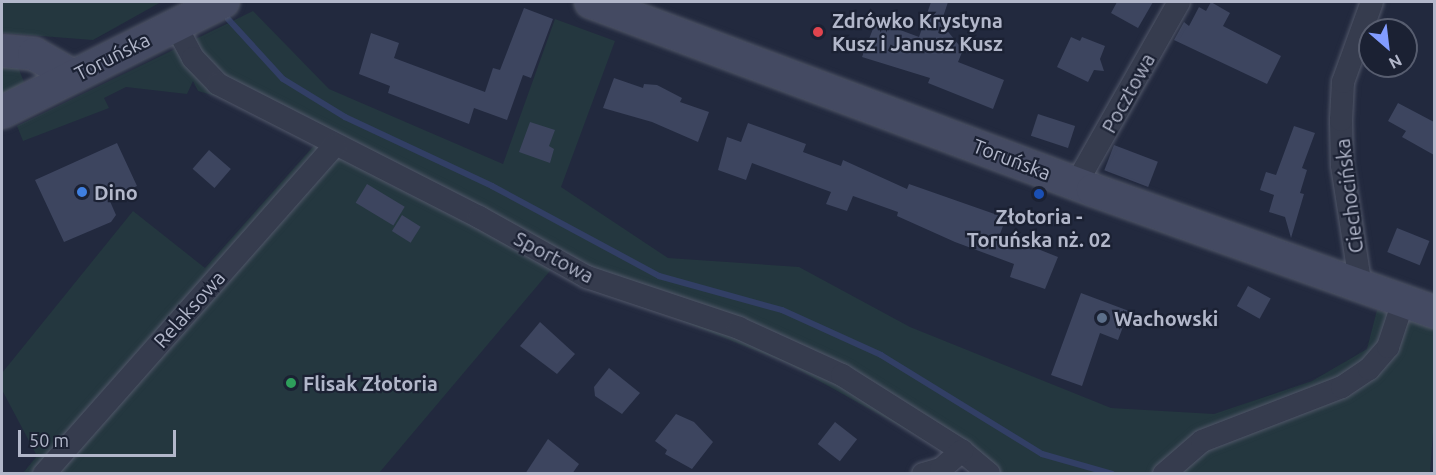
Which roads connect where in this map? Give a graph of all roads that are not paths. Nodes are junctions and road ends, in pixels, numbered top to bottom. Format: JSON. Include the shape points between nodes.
{"nodes":[{"id":1,"x":223,"y":2,"type":"edge"},
{"id":2,"x":591,"y":2,"type":"edge"},
{"id":3,"x":1179,"y":2,"type":"edge"},
{"id":4,"x":1372,"y":2,"type":"edge"},
{"id":5,"x":175,"y":24,"type":"junction"},
{"id":6,"x":2,"y":51,"type":"edge"},
{"id":7,"x":72,"y":76,"type":"junction"},
{"id":8,"x":2,"y":112,"type":"edge"},
{"id":9,"x":335,"y":145,"type":"junction"},
{"id":10,"x":1076,"y":184,"type":"junction"},
{"id":11,"x":1361,"y":288,"type":"junction"},
{"id":12,"x":1403,"y":302,"type":"junction"},
{"id":13,"x":1434,"y":312,"type":"edge"},
{"id":14,"x":962,"y":451,"type":"junction"},
{"id":15,"x":44,"y":474,"type":"edge"},
{"id":16,"x":923,"y":474,"type":"edge"},
{"id":17,"x":989,"y":474,"type":"edge"},
{"id":18,"x":1164,"y":474,"type":"edge"}],
"edges":[{"from":1,"to":5,"type":"main road","name":"Toruńska"},
{"from":2,"to":10,"type":"main road","name":"Toruńska"},
{"from":3,"to":10,"type":"street","name":"Pocztowa"},
{"from":4,"to":11,"type":"street","name":"Ciechocińska","via":[[1343,82],[1341,120],[1342,165]]},
{"from":5,"to":7,"type":"main road","name":"Toruńska"},
{"from":5,"to":9,"type":"street","name":"Sportowa","via":[[193,58],[218,84]]},
{"from":6,"to":7,"type":"main road","via":[[34,54]]},
{"from":7,"to":8,"type":"main road","name":"Toruńska"},
{"from":9,"to":14,"type":"street","name":"Sportowa","via":[[479,217],[587,277],[739,328],[842,375]]},
{"from":9,"to":15,"type":"street","name":"Relaksowa"},
{"from":10,"to":11,"type":"main road","name":"Toruńska"},
{"from":11,"to":12,"type":"main road","name":"Toruńska"},
{"from":12,"to":13,"type":"main road","name":"Toruńska"},
{"from":12,"to":18,"type":"street","via":[[1388,347],[1369,369],[1342,387],[1202,441]]},
{"from":14,"to":16,"type":"street","via":[[941,469]]},
{"from":14,"to":17,"type":"street","name":"Sportowa"}]}
